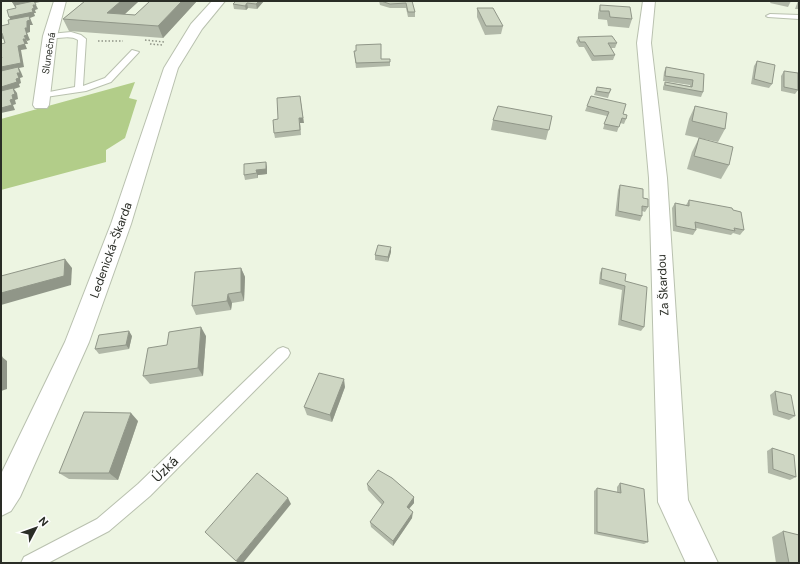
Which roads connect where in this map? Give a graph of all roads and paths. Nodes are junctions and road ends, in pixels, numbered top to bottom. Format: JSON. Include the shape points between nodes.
{"nodes":[{"id":1,"x":60,"y":1,"type":"edge"},
{"id":2,"x":218,"y":1,"type":"edge"},
{"id":3,"x":650,"y":1,"type":"edge"},
{"id":4,"x":770,"y":16,"type":"dead end"},
{"id":5,"x":799,"y":17,"type":"edge"},
{"id":6,"x":50,"y":36,"type":"junction"},
{"id":7,"x":124,"y":41,"type":"edge"},
{"id":8,"x":81,"y":42,"type":"junction"},
{"id":9,"x":142,"y":43,"type":"dead end"},
{"id":10,"x":165,"y":45,"type":"dead end"},
{"id":11,"x":135,"y":52,"type":"dead end"},
{"id":12,"x":79,"y":89,"type":"junction"},
{"id":13,"x":42,"y":101,"type":"joint"},
{"id":14,"x":283,"y":354,"type":"dead end"},
{"id":15,"x":1,"y":501,"type":"edge"},
{"id":16,"x":30,"y":563,"type":"edge"},
{"id":17,"x":702,"y":563,"type":"edge"}],
"edges":[{"from":1,"to":6,"type":"street","name":"Slunečná"},
{"from":2,"to":15,"type":"street","name":"Ledenická-Škarda","via":[[196,27],[171,68],[121,224],[78,342]]},
{"from":3,"to":17,"type":"street","name":"Za Škardou","via":[[644,43],[658,178],[673,502]]},
{"from":4,"to":5,"type":"lane"},
{"from":6,"to":8,"type":"lane","via":[[76,35],[82,39]]},
{"from":6,"to":13,"type":"street","name":"Slunečná"},
{"from":7,"to":8,"type":"path"},
{"from":8,"to":12,"type":"lane"},
{"from":9,"to":10,"type":"path"},
{"from":11,"to":12,"type":"lane","via":[[108,80]]},
{"from":12,"to":13,"type":"lane"},
{"from":14,"to":16,"type":"lane","name":"Úzká","via":[[144,490],[103,525]]}]}
